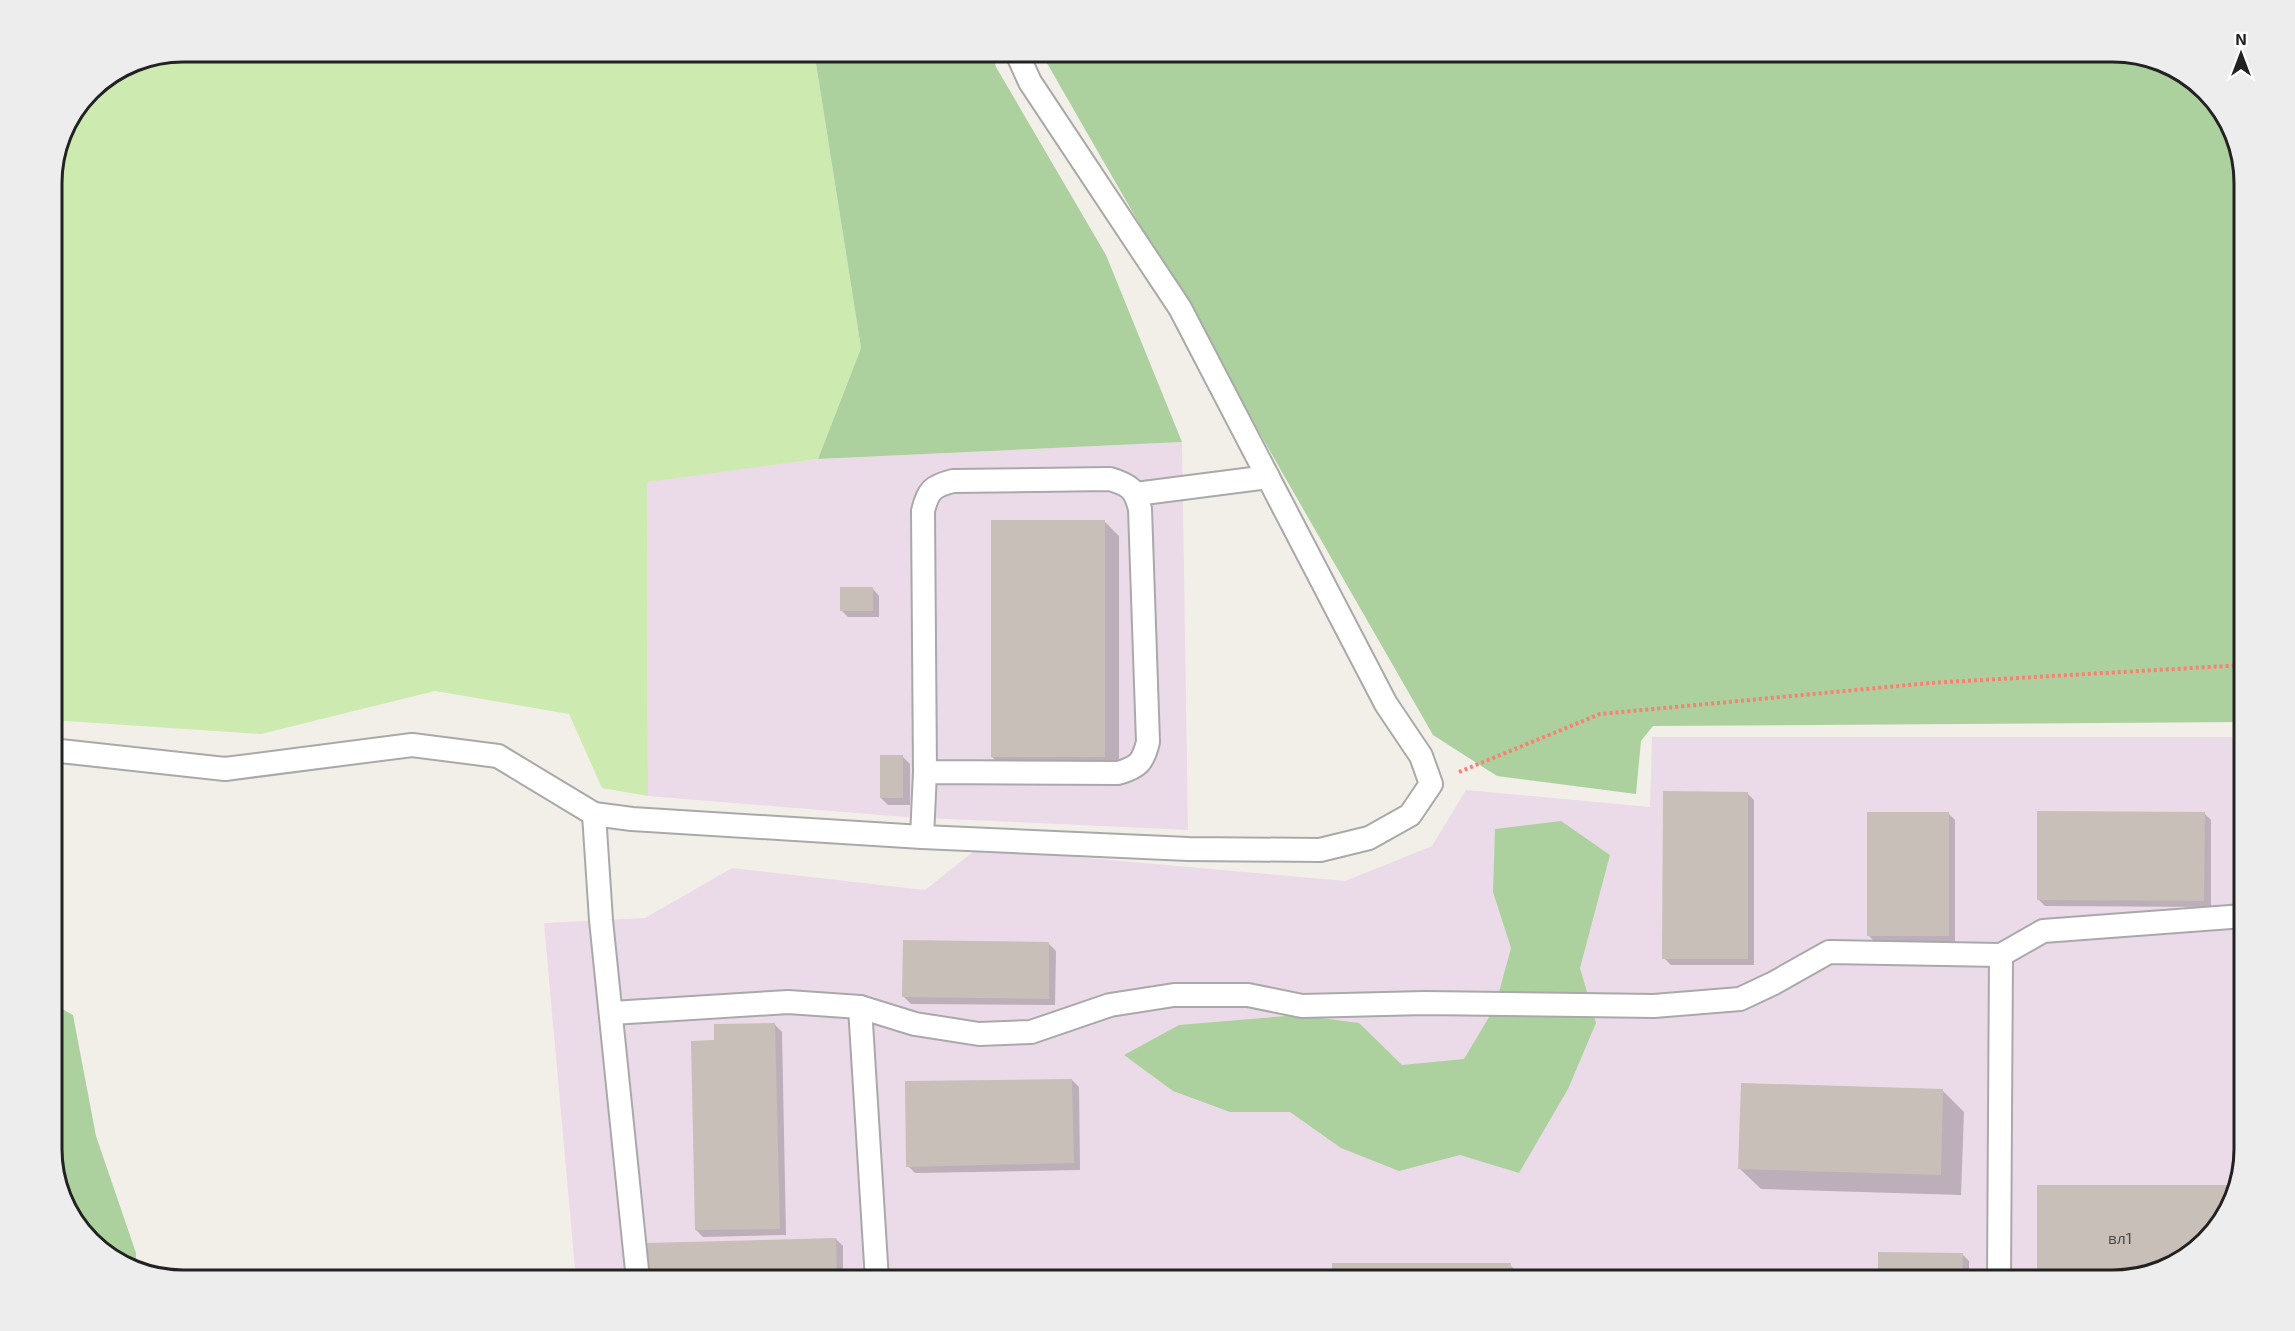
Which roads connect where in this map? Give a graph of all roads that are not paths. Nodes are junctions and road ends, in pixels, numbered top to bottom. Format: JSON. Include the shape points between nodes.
{"nodes":[{"id":1,"x":1021,"y":62,"type":"edge"},
{"id":2,"x":1268,"y":477,"type":"junction"},
{"id":3,"x":1136,"y":494,"type":"junction"},
{"id":4,"x":62,"y":751,"type":"edge"},
{"id":5,"x":925,"y":772,"type":"junction"},
{"id":6,"x":594,"y":814,"type":"junction"},
{"id":7,"x":922,"y":837,"type":"junction"},
{"id":8,"x":2234,"y":917,"type":"edge"},
{"id":9,"x":2001,"y":955,"type":"junction"},
{"id":10,"x":860,"y":1007,"type":"junction"},
{"id":11,"x":612,"y":1013,"type":"junction"},
{"id":12,"x":637,"y":1270,"type":"edge"},
{"id":13,"x":875,"y":1270,"type":"edge"},
{"id":14,"x":1999,"y":1270,"type":"edge"}],
"edges":[{"from":1,"to":2,"type":"lane","via":[[1030,82],[1180,308]]},
{"from":2,"to":3,"type":"lane"},
{"from":2,"to":7,"type":"lane","via":[[1386,704],[1421,756],[1431,784],[1410,815],[1369,838],[1320,850],[1188,849]]},
{"from":3,"to":5,"type":"lane","via":[[1140,509],[1148,742],[1144,758],[1133,769],[1118,773]]},
{"from":3,"to":5,"type":"lane","via":[[1125,483],[1110,479],[953,481],[938,485],[927,495],[923,511]]},
{"from":4,"to":6,"type":"lane","via":[[225,769],[412,745],[498,756]]},
{"from":5,"to":7,"type":"lane"},
{"from":6,"to":7,"type":"lane"},
{"from":6,"to":11,"type":"lane"},
{"from":8,"to":9,"type":"lane","via":[[2043,931]]},
{"from":9,"to":10,"type":"lane","via":[[1829,952],[1740,999],[1654,1006],[1302,1006],[1248,995],[1174,995],[1110,1005],[1031,1032],[979,1034],[915,1024]]},
{"from":9,"to":14,"type":"lane"},
{"from":10,"to":11,"type":"lane","via":[[788,1002]]},
{"from":10,"to":13,"type":"lane"},
{"from":11,"to":12,"type":"lane"}]}
